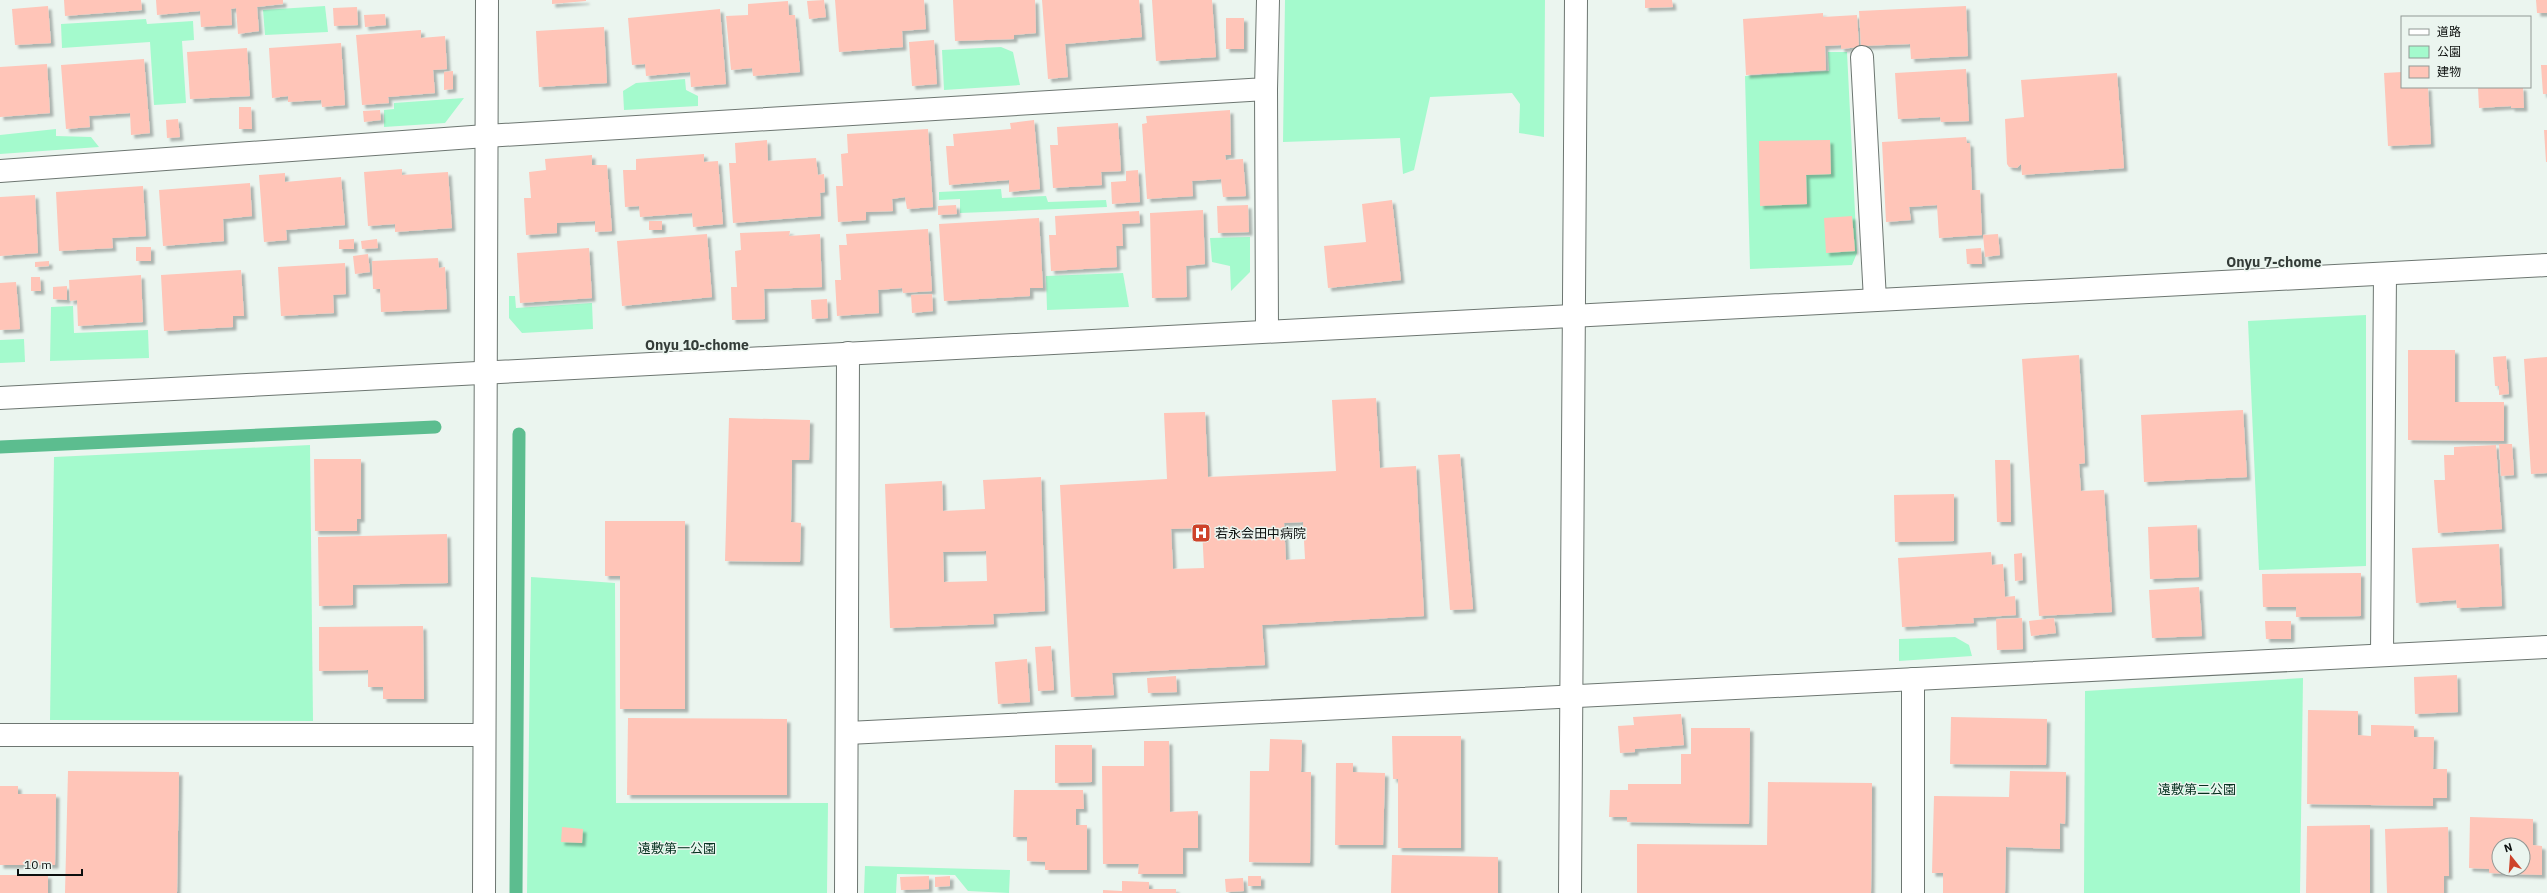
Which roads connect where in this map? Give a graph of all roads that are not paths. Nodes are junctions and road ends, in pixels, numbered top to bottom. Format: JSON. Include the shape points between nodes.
{"nodes":[{"id":1,"x":487,"y":0,"type":"edge"},
{"id":2,"x":1268,"y":0,"type":"edge"},
{"id":3,"x":1576,"y":0,"type":"edge"},
{"id":4,"x":1862,"y":57,"type":"dead end"},
{"id":5,"x":1266,"y":89,"type":"junction"},
{"id":6,"x":486,"y":136,"type":"junction"},
{"id":7,"x":0,"y":171,"type":"edge"},
{"id":8,"x":2547,"y":265,"type":"edge"},
{"id":9,"x":2385,"y":274,"type":"junction"},
{"id":10,"x":1875,"y":300,"type":"junction"},
{"id":11,"x":1574,"y":316,"type":"junction"},
{"id":12,"x":1267,"y":331,"type":"junction"},
{"id":13,"x":848,"y":353,"type":"junction"},
{"id":14,"x":486,"y":372,"type":"junction"},
{"id":15,"x":0,"y":398,"type":"edge"},
{"id":16,"x":2547,"y":648,"type":"edge"},
{"id":17,"x":2382,"y":654,"type":"junction"},
{"id":18,"x":1913,"y":679,"type":"junction"},
{"id":19,"x":1571,"y":697,"type":"junction"},
{"id":20,"x":848,"y":733,"type":"junction"},
{"id":21,"x":0,"y":735,"type":"edge"},
{"id":22,"x":484,"y":735,"type":"junction"},
{"id":23,"x":484,"y":893,"type":"edge"},
{"id":24,"x":846,"y":893,"type":"edge"},
{"id":25,"x":1570,"y":893,"type":"edge"},
{"id":26,"x":1913,"y":893,"type":"edge"}],
"edges":[{"from":1,"to":6,"type":"street"},
{"from":2,"to":5,"type":"street"},
{"from":3,"to":11,"type":"street"},
{"from":4,"to":10,"type":"street"},
{"from":5,"to":6,"type":"street"},
{"from":5,"to":12,"type":"street"},
{"from":6,"to":7,"type":"street"},
{"from":6,"to":14,"type":"street"},
{"from":8,"to":9,"type":"street"},
{"from":9,"to":10,"type":"street"},
{"from":9,"to":17,"type":"street"},
{"from":10,"to":11,"type":"street"},
{"from":11,"to":12,"type":"street"},
{"from":11,"to":19,"type":"street"},
{"from":12,"to":13,"type":"street"},
{"from":13,"to":14,"type":"street"},
{"from":13,"to":20,"type":"street"},
{"from":14,"to":15,"type":"street"},
{"from":14,"to":22,"type":"street"},
{"from":16,"to":17,"type":"street"},
{"from":17,"to":18,"type":"street"},
{"from":18,"to":19,"type":"street"},
{"from":18,"to":26,"type":"street"},
{"from":19,"to":20,"type":"street"},
{"from":19,"to":25,"type":"street"},
{"from":20,"to":24,"type":"street"},
{"from":21,"to":22,"type":"street"},
{"from":22,"to":23,"type":"street"}]}
